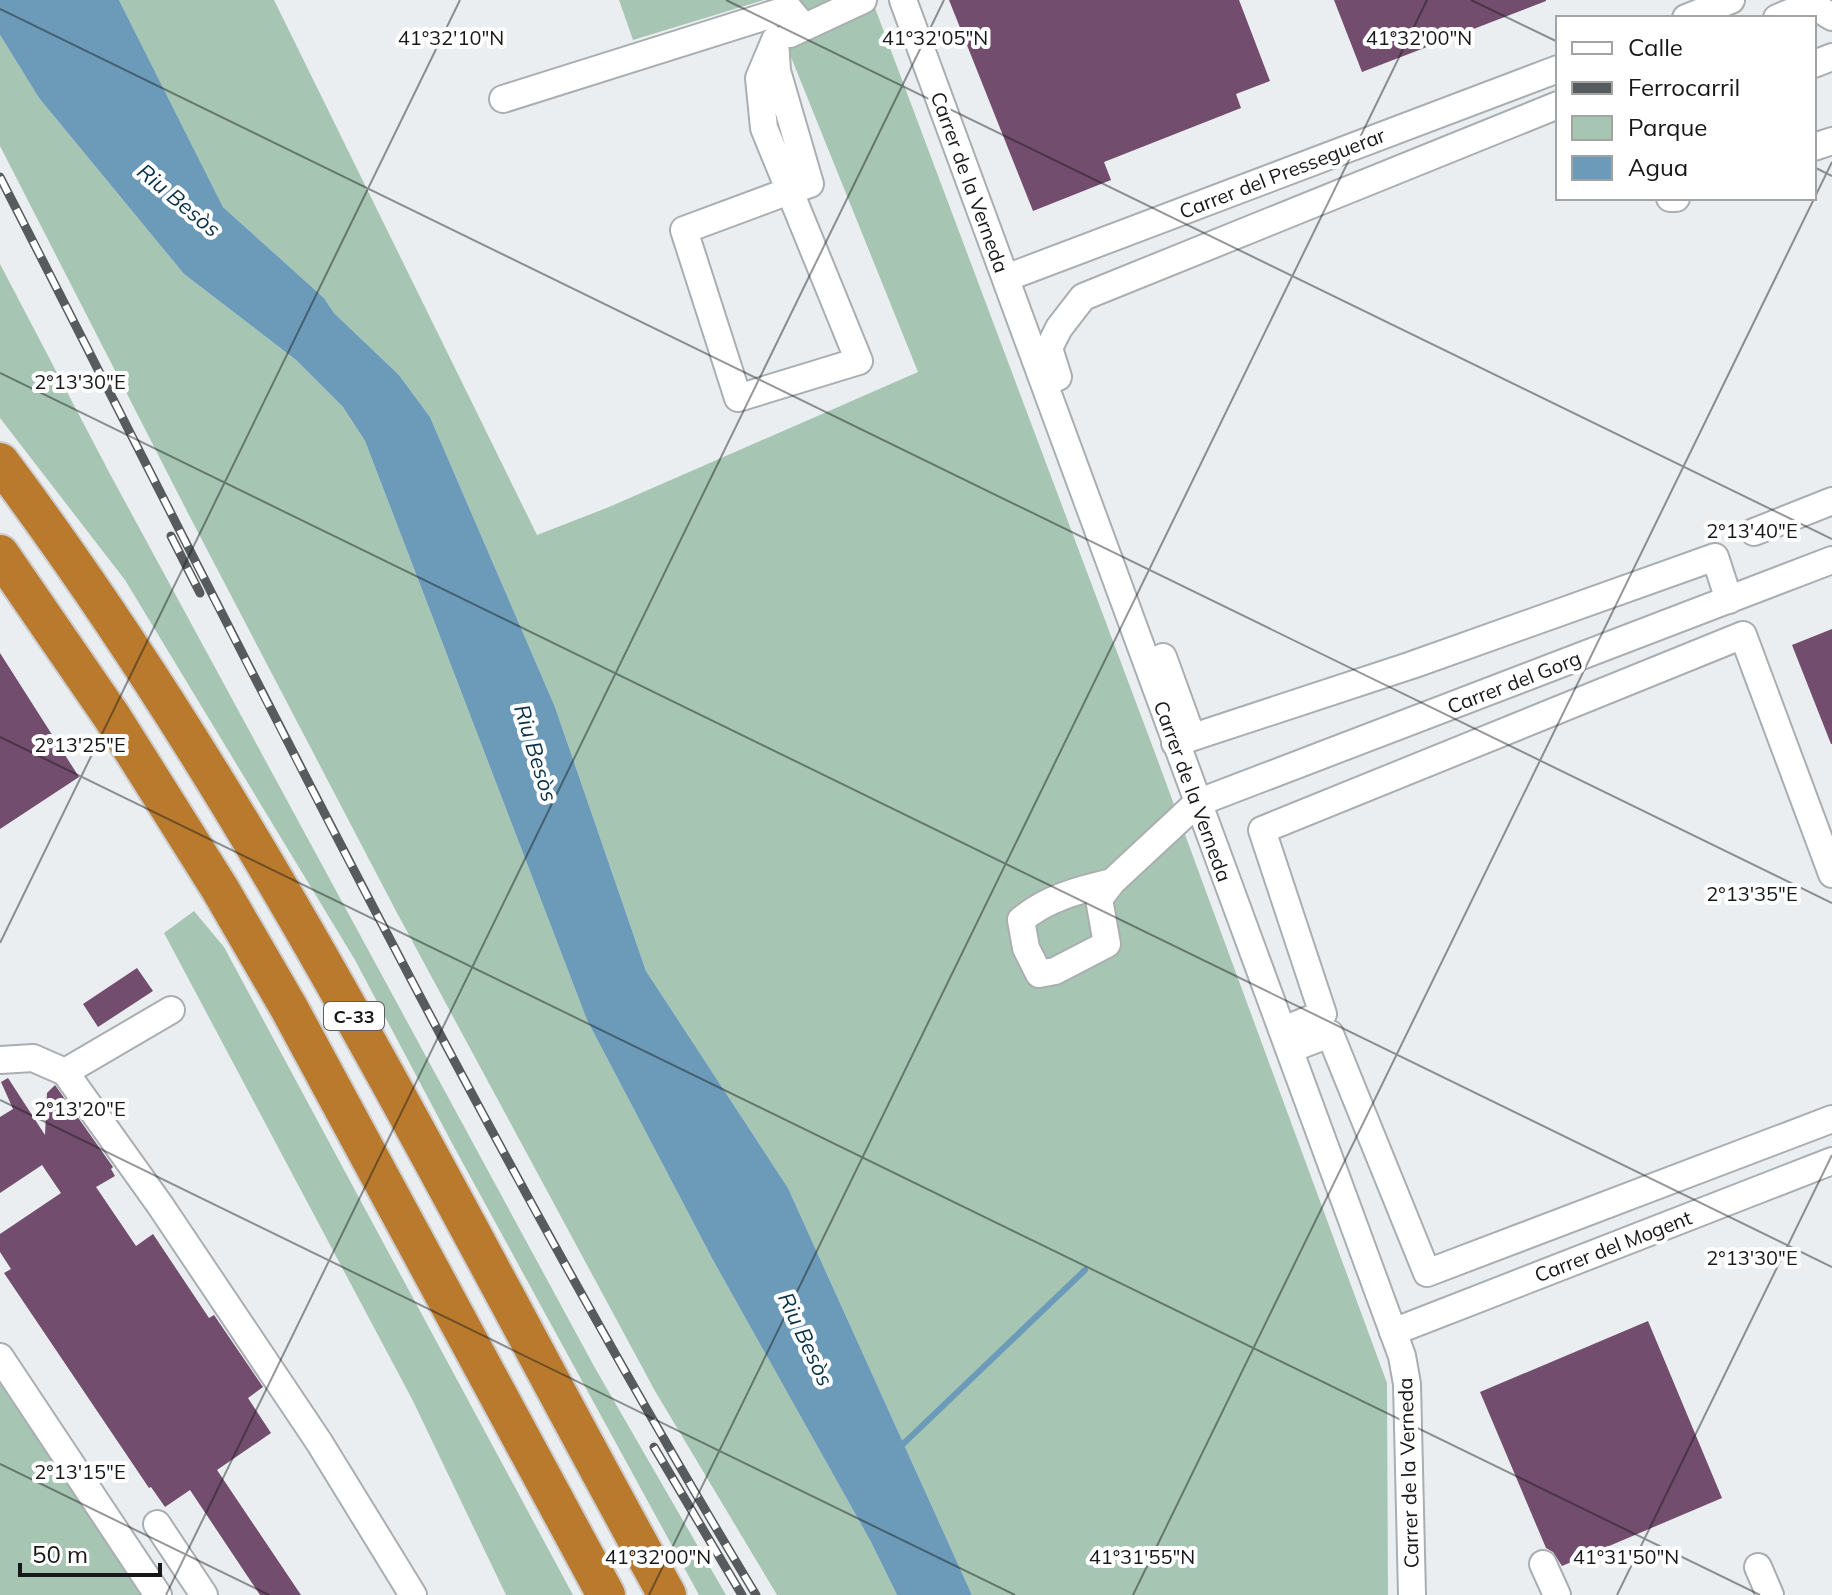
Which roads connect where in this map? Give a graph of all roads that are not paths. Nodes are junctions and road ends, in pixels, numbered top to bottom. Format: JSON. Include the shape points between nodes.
{"nodes":[{"id":1,"x":863,"y":0,"type":"edge"},
{"id":2,"x":903,"y":0,"type":"edge"},
{"id":3,"x":1731,"y":0,"type":"edge"},
{"id":4,"x":1691,"y":16,"type":"edge"},
{"id":5,"x":1782,"y":16,"type":"edge"},
{"id":6,"x":1832,"y":17,"type":"edge"},
{"id":7,"x":804,"y":27,"type":"junction"},
{"id":8,"x":1556,"y":70,"type":"edge"},
{"id":9,"x":503,"y":99,"type":"dead end"},
{"id":10,"x":1556,"y":106,"type":"edge"},
{"id":11,"x":789,"y":191,"type":"junction"},
{"id":12,"x":1006,"y":278,"type":"junction"},
{"id":13,"x":0,"y":462,"type":"edge"},
{"id":14,"x":1832,"y":501,"type":"edge"},
{"id":15,"x":1754,"y":532,"type":"dead end"},
{"id":16,"x":0,"y":554,"type":"edge"},
{"id":17,"x":1832,"y":560,"type":"edge"},
{"id":18,"x":1729,"y":600,"type":"junction"},
{"id":19,"x":1184,"y":740,"type":"junction"},
{"id":20,"x":1197,"y":803,"type":"junction"},
{"id":21,"x":1832,"y":874,"type":"edge"},
{"id":22,"x":1112,"y":882,"type":"dead end"},
{"id":23,"x":171,"y":1010,"type":"dead end"},
{"id":24,"x":1287,"y":1039,"type":"junction"},
{"id":25,"x":0,"y":1060,"type":"edge"},
{"id":26,"x":65,"y":1072,"type":"junction"},
{"id":27,"x":1832,"y":1119,"type":"edge"},
{"id":28,"x":1832,"y":1161,"type":"edge"},
{"id":29,"x":1393,"y":1332,"type":"junction"},
{"id":30,"x":0,"y":1357,"type":"edge"},
{"id":31,"x":157,"y":1524,"type":"dead end"},
{"id":32,"x":1543,"y":1564,"type":"dead end"},
{"id":33,"x":1758,"y":1567,"type":"dead end"},
{"id":34,"x":158,"y":1595,"type":"edge"},
{"id":35,"x":204,"y":1595,"type":"edge"},
{"id":36,"x":413,"y":1595,"type":"edge"},
{"id":37,"x":606,"y":1595,"type":"edge"},
{"id":38,"x":667,"y":1595,"type":"edge"},
{"id":39,"x":1412,"y":1595,"type":"edge"},
{"id":40,"x":1557,"y":1595,"type":"edge"},
{"id":41,"x":1770,"y":1595,"type":"edge"}],
"edges":[{"from":1,"to":7,"type":"street"},
{"from":2,"to":12,"type":"street","name":"Carrer de la Verneda"},
{"from":3,"to":4,"type":"street"},
{"from":5,"to":6,"type":"street","via":[[1811,4]]},
{"from":7,"to":9,"type":"street","via":[[789,9]]},
{"from":7,"to":11,"type":"street","via":[[775,40],[777,71],[810,184]]},
{"from":8,"to":12,"type":"street","name":"Carrer del Presseguerar"},
{"from":10,"to":19,"type":"street","via":[[1083,297],[1059,328],[1049,348]]},
{"from":11,"to":11,"type":"street","via":[[859,361],[738,398],[684,230]]},
{"from":12,"to":19,"type":"street","name":"Carrer de la Verneda"},
{"from":13,"to":38,"type":"highway","number":"C-33","via":[[177,717],[295,912]]},
{"from":14,"to":15,"type":"street"},
{"from":16,"to":37,"type":"highway","number":"C-33","via":[[112,717],[220,889]]},
{"from":17,"to":18,"type":"street","name":"Carrer del Gorg"},
{"from":18,"to":19,"type":"street","via":[[1715,557]]},
{"from":18,"to":20,"type":"street","name":"Carrer del Gorg"},
{"from":19,"to":20,"type":"street","name":"Carrer de la Verneda"},
{"from":20,"to":22,"type":"street"},
{"from":20,"to":24,"type":"street","name":"Carrer de la Verneda"},
{"from":21,"to":24,"type":"street","via":[[1743,635],[1262,830],[1323,1014]]},
{"from":23,"to":26,"type":"street"},
{"from":24,"to":27,"type":"street","via":[[1330,1034],[1427,1273]]},
{"from":24,"to":29,"type":"street","name":"Carrer de la Verneda"},
{"from":25,"to":26,"type":"street","via":[[33,1058]]},
{"from":26,"to":36,"type":"street","via":[[275,1376]]},
{"from":28,"to":29,"type":"street","name":"Carrer del Mogent"},
{"from":29,"to":39,"type":"street","name":"Carrer de la Verneda","via":[[1407,1384]]},
{"from":30,"to":34,"type":"street"},
{"from":31,"to":35,"type":"street"},
{"from":32,"to":40,"type":"street"},
{"from":33,"to":41,"type":"street"}]}
